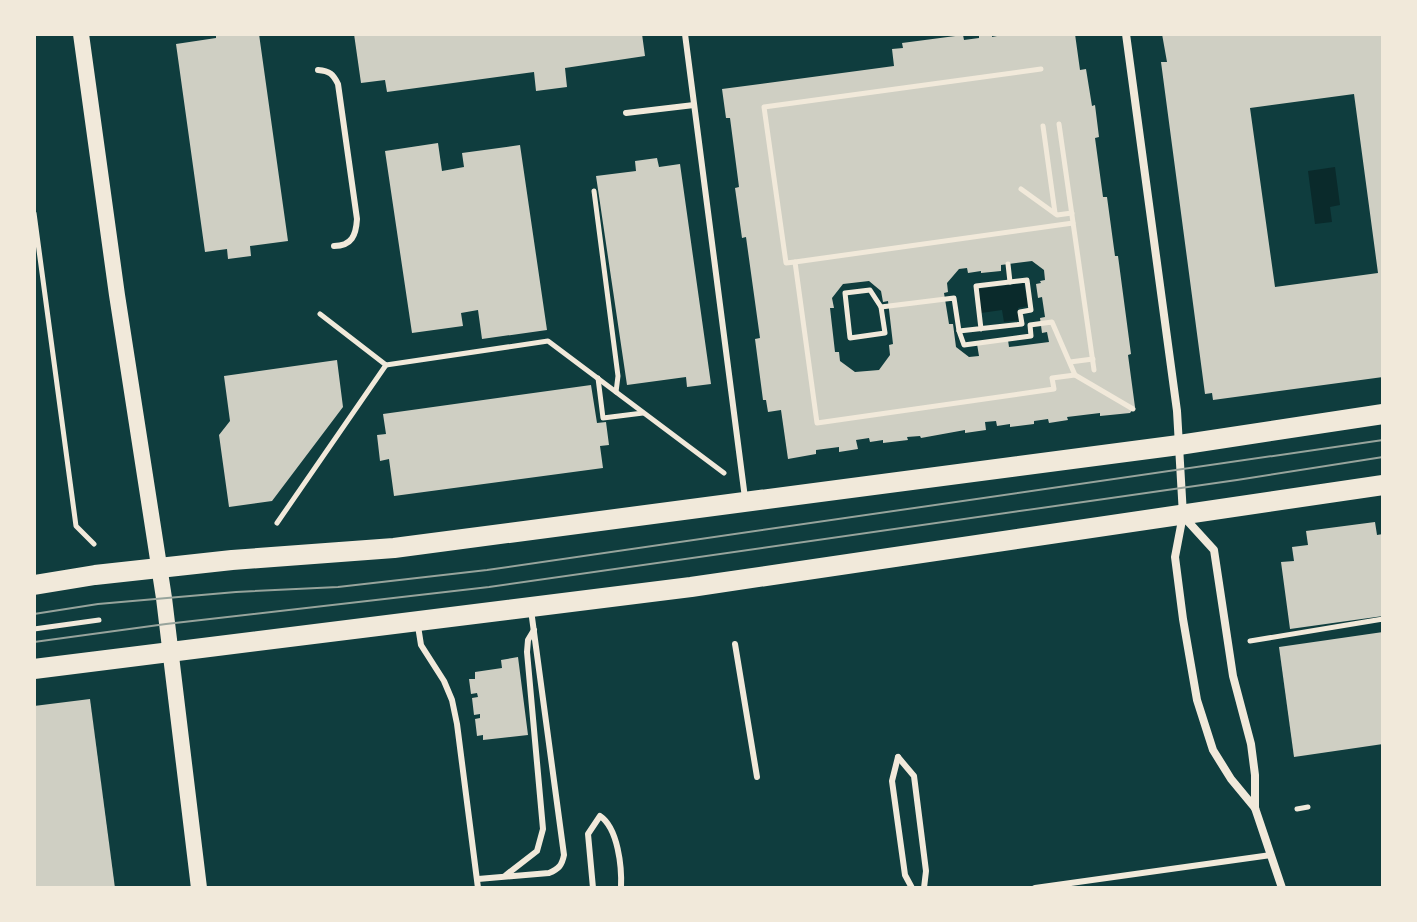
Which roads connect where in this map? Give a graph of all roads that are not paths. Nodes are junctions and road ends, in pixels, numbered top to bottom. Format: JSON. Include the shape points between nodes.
{"nodes":[{"id":1,"x":81,"y":34,"type":"edge"},
{"id":2,"x":685,"y":34,"type":"edge"},
{"id":3,"x":1126,"y":34,"type":"edge"},
{"id":4,"x":318,"y":70,"type":"dead end"},
{"id":5,"x":694,"y":105,"type":"junction"},
{"id":6,"x":626,"y":113,"type":"dead end"},
{"id":7,"x":334,"y":246,"type":"dead end"},
{"id":8,"x":1383,"y":414,"type":"edge"},
{"id":9,"x":1179,"y":445,"type":"junction"},
{"id":10,"x":1383,"y":485,"type":"edge"},
{"id":11,"x":745,"y":502,"type":"junction"},
{"id":12,"x":1183,"y":515,"type":"junction"},
{"id":13,"x":160,"y":568,"type":"junction"},
{"id":14,"x":34,"y":585,"type":"edge"},
{"id":15,"x":531,"y":608,"type":"junction"},
{"id":16,"x":417,"y":622,"type":"junction"},
{"id":17,"x":534,"y":630,"type":"junction"},
{"id":18,"x":735,"y":644,"type":"dead end"},
{"id":19,"x":169,"y":652,"type":"junction"},
{"id":20,"x":34,"y":669,"type":"edge"},
{"id":21,"x":757,"y":777,"type":"dead end"},
{"id":22,"x":1255,"y":808,"type":"junction"},
{"id":23,"x":1271,"y":855,"type":"junction"},
{"id":24,"x":503,"y":877,"type":"junction"},
{"id":25,"x":478,"y":879,"type":"junction"},
{"id":26,"x":199,"y":888,"type":"edge"},
{"id":27,"x":478,"y":888,"type":"edge"},
{"id":28,"x":593,"y":888,"type":"edge"},
{"id":29,"x":621,"y":888,"type":"edge"},
{"id":30,"x":912,"y":888,"type":"edge"},
{"id":31,"x":924,"y":888,"type":"edge"},
{"id":32,"x":1035,"y":888,"type":"edge"},
{"id":33,"x":1282,"y":888,"type":"edge"}],
"edges":[{"from":1,"to":13,"type":"main road"},
{"from":2,"to":5,"type":"lane"},
{"from":3,"to":9,"type":"street"},
{"from":4,"to":7,"type":"lane","via":[[333,74],[338,84],[357,219],[351,242]]},
{"from":5,"to":6,"type":"lane"},
{"from":5,"to":11,"type":"lane"},
{"from":8,"to":9,"type":"main road"},
{"from":9,"to":11,"type":"main road"},
{"from":9,"to":12,"type":"street"},
{"from":10,"to":12,"type":"main road"},
{"from":11,"to":13,"type":"main road","via":[[394,548]]},
{"from":12,"to":15,"type":"main road"},
{"from":12,"to":22,"type":"street","via":[[1214,550],[1233,676],[1251,744]]},
{"from":12,"to":22,"type":"street","via":[[1175,557],[1197,700],[1213,750]]},
{"from":13,"to":14,"type":"main road"},
{"from":13,"to":19,"type":"main road"},
{"from":15,"to":16,"type":"main road"},
{"from":15,"to":17,"type":"lane"},
{"from":16,"to":19,"type":"main road"},
{"from":16,"to":25,"type":"lane","via":[[421,645],[452,700]]},
{"from":17,"to":24,"type":"lane","via":[[527,652],[543,829],[537,851]]},
{"from":17,"to":24,"type":"lane","via":[[564,855],[558,869],[549,873]]},
{"from":18,"to":21,"type":"lane"},
{"from":19,"to":20,"type":"main road"},
{"from":19,"to":26,"type":"main road"},
{"from":22,"to":23,"type":"street"},
{"from":23,"to":32,"type":"lane"},
{"from":23,"to":33,"type":"street"},
{"from":24,"to":25,"type":"lane"},
{"from":25,"to":27,"type":"lane"},
{"from":28,"to":29,"type":"lane","via":[[588,834],[600,816],[616,841]]},
{"from":30,"to":31,"type":"lane","via":[[905,875],[892,781],[898,757],[914,776]]}]}
